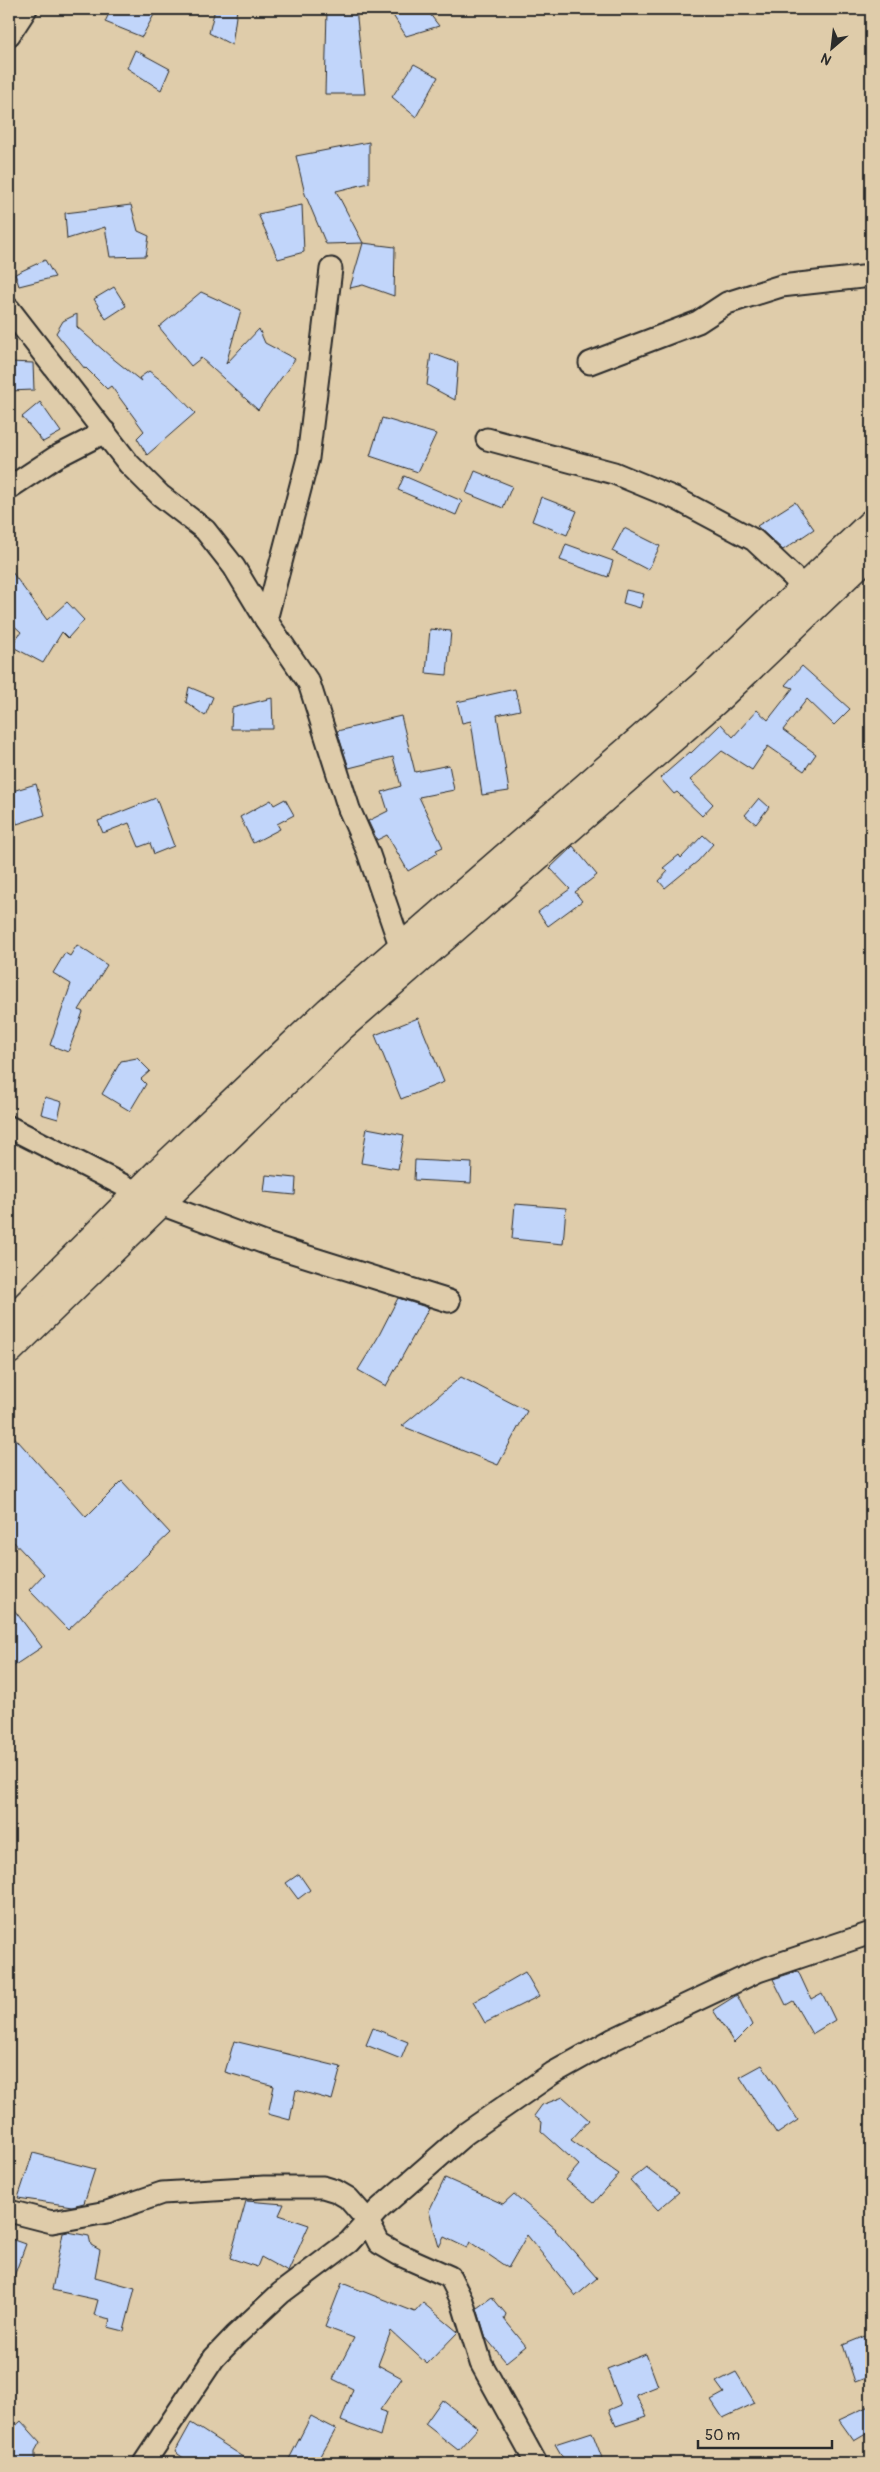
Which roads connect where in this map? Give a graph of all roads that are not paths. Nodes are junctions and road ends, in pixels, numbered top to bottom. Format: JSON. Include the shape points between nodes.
{"nodes":[{"id":1,"x":26,"y":9,"type":"edge"},
{"id":2,"x":9,"y":35,"type":"edge"},
{"id":3,"x":330,"y":269,"type":"dead end"},
{"id":4,"x":871,"y":276,"type":"edge"},
{"id":5,"x":9,"y":309,"type":"edge"},
{"id":6,"x":590,"y":363,"type":"dead end"},
{"id":7,"x":105,"y":432,"type":"junction"},
{"id":8,"x":487,"y":439,"type":"dead end"},
{"id":9,"x":9,"y":488,"type":"edge"},
{"id":10,"x":871,"y":524,"type":"edge"},
{"id":11,"x":871,"y":552,"type":"edge"},
{"id":12,"x":806,"y":588,"type":"junction"},
{"id":13,"x":266,"y":620,"type":"junction"},
{"id":14,"x":709,"y":693,"type":"junction"},
{"id":15,"x":401,"y":948,"type":"junction"},
{"id":16,"x":9,"y":1127,"type":"edge"},
{"id":17,"x":148,"y":1199,"type":"junction"},
{"id":18,"x":449,"y":1301,"type":"dead end"},
{"id":19,"x":9,"y":1323,"type":"edge"},
{"id":20,"x":9,"y":1350,"type":"edge"},
{"id":21,"x":871,"y":1933,"type":"edge"},
{"id":22,"x":9,"y":2211,"type":"edge"},
{"id":23,"x":368,"y":2221,"type":"junction"},
{"id":24,"x":144,"y":2463,"type":"edge"},
{"id":25,"x":536,"y":2463,"type":"edge"}],
"edges":[{"from":1,"to":2,"type":"street"},
{"from":3,"to":13,"type":"street","via":[[308,458]]},
{"from":4,"to":6,"type":"street","via":[[781,286],[726,302],[698,322]]},
{"from":5,"to":7,"type":"street"},
{"from":7,"to":9,"type":"street","via":[[56,457]]},
{"from":7,"to":13,"type":"street","via":[[129,464],[160,495],[206,530],[234,567]]},
{"from":8,"to":12,"type":"street","via":[[614,472],[677,499],[754,540]]},
{"from":10,"to":12,"type":"main road"},
{"from":11,"to":14,"type":"main road"},
{"from":12,"to":14,"type":"main road"},
{"from":13,"to":15,"type":"street","via":[[310,683],[348,809],[368,852]]},
{"from":14,"to":15,"type":"main road"},
{"from":14,"to":17,"type":"main road"},
{"from":15,"to":17,"type":"main road","via":[[294,1044]]},
{"from":16,"to":17,"type":"street"},
{"from":17,"to":18,"type":"street","via":[[270,1245]]},
{"from":17,"to":19,"type":"main road"},
{"from":17,"to":20,"type":"main road"},
{"from":21,"to":23,"type":"street","via":[[758,1971],[614,2039],[562,2068],[465,2134]]},
{"from":22,"to":23,"type":"street","via":[[52,2222],[107,2212],[162,2193],[322,2187],[348,2198]]},
{"from":23,"to":24,"type":"street","via":[[349,2242],[282,2293],[214,2358]]},
{"from":23,"to":25,"type":"street","via":[[379,2243],[450,2277],[462,2301],[481,2363]]}]}
